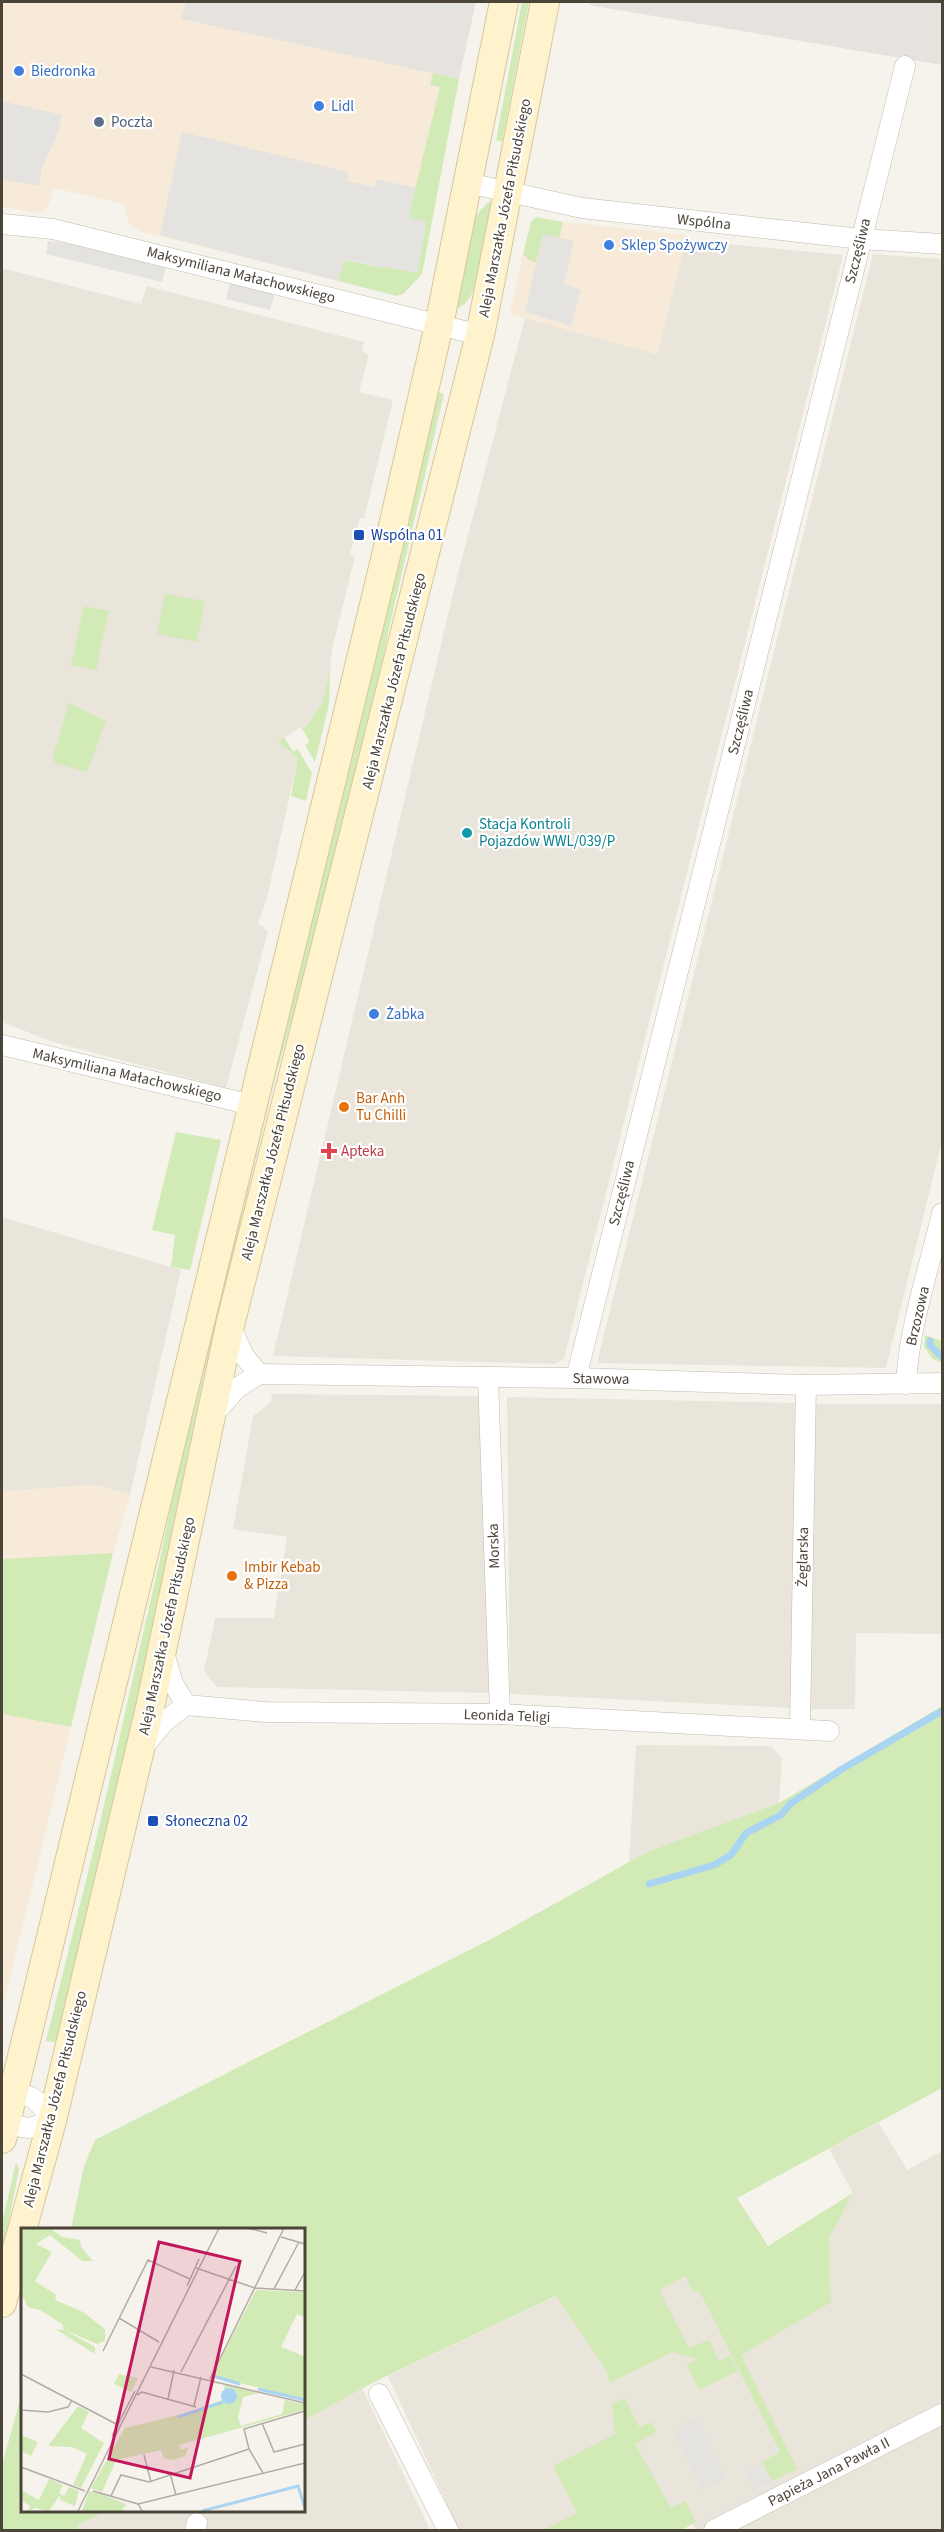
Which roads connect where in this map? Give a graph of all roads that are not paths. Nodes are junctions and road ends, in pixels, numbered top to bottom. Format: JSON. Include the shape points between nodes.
{"nodes":[{"id":1,"x":504,"y":2,"type":"edge"},
{"id":2,"x":545,"y":2,"type":"edge"},
{"id":3,"x":905,"y":66,"type":"dead end"},
{"id":4,"x":468,"y":183,"type":"junction"},
{"id":5,"x":509,"y":192,"type":"junction"},
{"id":6,"x":2,"y":224,"type":"edge"},
{"id":7,"x":861,"y":238,"type":"junction"},
{"id":8,"x":942,"y":244,"type":"edge"},
{"id":9,"x":439,"y":325,"type":"junction"},
{"id":10,"x":480,"y":335,"type":"junction"},
{"id":11,"x":2,"y":1045,"type":"edge"},
{"id":12,"x":252,"y":1105,"type":"junction"},
{"id":13,"x":942,"y":1213,"type":"edge"},
{"id":14,"x":230,"y":1325,"type":"junction"},
{"id":15,"x":260,"y":1374,"type":"junction"},
{"id":16,"x":488,"y":1378,"type":"junction"},
{"id":17,"x":576,"y":1378,"type":"junction"},
{"id":18,"x":942,"y":1383,"type":"edge"},
{"id":19,"x":906,"y":1384,"type":"junction"},
{"id":20,"x":806,"y":1385,"type":"junction"},
{"id":21,"x":210,"y":1418,"type":"junction"},
{"id":22,"x":162,"y":1649,"type":"junction"},
{"id":23,"x":186,"y":1705,"type":"junction"},
{"id":24,"x":500,"y":1714,"type":"junction"},
{"id":25,"x":800,"y":1728,"type":"junction"},
{"id":26,"x":829,"y":1731,"type":"dead end"},
{"id":27,"x":140,"y":1751,"type":"junction"},
{"id":28,"x":7,"y":2091,"type":"edge"},
{"id":29,"x":52,"y":2121,"type":"junction"},
{"id":30,"x":3,"y":2130,"type":"edge"},
{"id":31,"x":23,"y":2228,"type":"edge"},
{"id":32,"x":21,"y":2234,"type":"edge"},
{"id":33,"x":2,"y":2303,"type":"edge"},
{"id":34,"x":379,"y":2394,"type":"dead end"},
{"id":35,"x":942,"y":2414,"type":"edge"},
{"id":36,"x":448,"y":2530,"type":"edge"},
{"id":37,"x":714,"y":2530,"type":"edge"}],
"edges":[{"from":1,"to":4,"type":"main road","name":"Aleja Marszałka Józefa Piłsudskiego"},
{"from":2,"to":5,"type":"main road","name":"Aleja Marszałka Józefa Piłsudskiego"},
{"from":3,"to":7,"type":"street","name":"Szczęśliwa"},
{"from":4,"to":5,"type":"street","name":"Wspólna"},
{"from":4,"to":9,"type":"main road","name":"Aleja Marszałka Józefa Piłsudskiego"},
{"from":5,"to":7,"type":"street","name":"Wspólna","via":[[582,208]]},
{"from":5,"to":10,"type":"main road","name":"Aleja Marszałka Józefa Piłsudskiego"},
{"from":6,"to":9,"type":"street","name":"Maksymiliana Małachowskiego","via":[[54,229]]},
{"from":7,"to":8,"type":"street","name":"Wspólna"},
{"from":7,"to":17,"type":"street","name":"Szczęśliwa"},
{"from":9,"to":10,"type":"street","name":"Maksymiliana Małachowskiego"},
{"from":9,"to":12,"type":"main road","name":"Aleja Marszałka Józefa Piłsudskiego"},
{"from":10,"to":14,"type":"main road","name":"Aleja Marszałka Józefa Piłsudskiego"},
{"from":11,"to":12,"type":"street","name":"Maksymiliana Małachowskiego"},
{"from":12,"to":28,"type":"main road","name":"Aleja Marszałka Józefa Piłsudskiego","via":[[113,1685]]},
{"from":13,"to":19,"type":"street","name":"Brzozowa","via":[[915,1323]]},
{"from":14,"to":15,"type":"street","via":[[244,1356]]},
{"from":14,"to":21,"type":"main road","name":"Aleja Marszałka Józefa Piłsudskiego"},
{"from":15,"to":16,"type":"street","name":"Stawowa"},
{"from":15,"to":21,"type":"street","via":[[243,1383]]},
{"from":16,"to":17,"type":"street","name":"Stawowa"},
{"from":16,"to":24,"type":"street","name":"Morska"},
{"from":17,"to":20,"type":"street","name":"Stawowa"},
{"from":18,"to":19,"type":"street","name":"Stawowa"},
{"from":19,"to":20,"type":"street","name":"Stawowa"},
{"from":20,"to":25,"type":"street","name":"Żeglarska"},
{"from":21,"to":22,"type":"main road","name":"Aleja Marszałka Józefa Piłsudskiego"},
{"from":22,"to":23,"type":"street","via":[[173,1683]]},
{"from":22,"to":27,"type":"main road","name":"Aleja Marszałka Józefa Piłsudskiego"},
{"from":23,"to":24,"type":"street","name":"Leonida Teligi","via":[[266,1712]]},
{"from":23,"to":27,"type":"street","via":[[165,1721]]},
{"from":24,"to":25,"type":"street","name":"Leonida Teligi"},
{"from":25,"to":26,"type":"street","name":"Leonida Teligi"},
{"from":27,"to":29,"type":"main road","name":"Aleja Marszałka Józefa Piłsudskiego"},
{"from":28,"to":29,"type":"street","via":[[35,2097]]},
{"from":28,"to":30,"type":"main road","name":"Aleja Marszałka Józefa Piłsudskiego"},
{"from":29,"to":30,"type":"street"},
{"from":29,"to":31,"type":"main road","name":"Aleja Marszałka Józefa Piłsudskiego"},
{"from":32,"to":33,"type":"main road","name":"Aleja Marszałka Józefa Piłsudskiego"},
{"from":34,"to":36,"type":"street"},
{"from":35,"to":37,"type":"street","name":"Papieża Jana Pawła II"}]}
